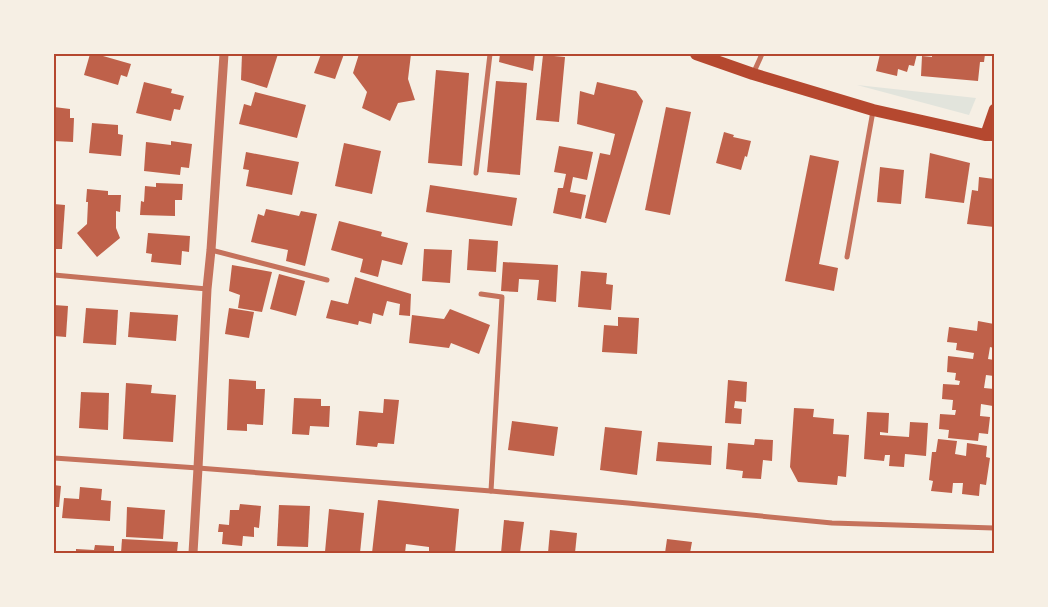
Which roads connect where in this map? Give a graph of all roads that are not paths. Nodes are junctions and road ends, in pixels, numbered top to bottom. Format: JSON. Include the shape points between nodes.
{"nodes":[{"id":1,"x":224,"y":54,"type":"edge"},
{"id":2,"x":490,"y":54,"type":"edge"},
{"id":3,"x":696,"y":54,"type":"edge"},
{"id":4,"x":762,"y":54,"type":"edge"},
{"id":5,"x":753,"y":74,"type":"junction"},
{"id":6,"x":994,"y":109,"type":"edge"},
{"id":7,"x":873,"y":110,"type":"junction"},
{"id":8,"x":989,"y":135,"type":"edge"},
{"id":9,"x":476,"y":173,"type":"dead end"},
{"id":10,"x":211,"y":250,"type":"junction"},
{"id":11,"x":846,"y":257,"type":"dead end"},
{"id":12,"x":54,"y":275,"type":"edge"},
{"id":13,"x":327,"y":280,"type":"dead end"},
{"id":14,"x":207,"y":289,"type":"junction"},
{"id":15,"x":481,"y":294,"type":"dead end"},
{"id":16,"x":54,"y":458,"type":"edge"},
{"id":17,"x":198,"y":468,"type":"junction"},
{"id":18,"x":490,"y":491,"type":"junction"},
{"id":19,"x":994,"y":528,"type":"edge"},
{"id":20,"x":193,"y":553,"type":"edge"}],
"edges":[{"from":1,"to":10,"type":"street"},
{"from":2,"to":9,"type":"street"},
{"from":3,"to":5,"type":"main road"},
{"from":4,"to":5,"type":"street"},
{"from":5,"to":7,"type":"main road"},
{"from":6,"to":8,"type":"main road"},
{"from":7,"to":8,"type":"main road"},
{"from":7,"to":11,"type":"street"},
{"from":10,"to":13,"type":"street"},
{"from":10,"to":14,"type":"street"},
{"from":12,"to":14,"type":"street"},
{"from":14,"to":17,"type":"street"},
{"from":15,"to":18,"type":"street","via":[[502,297]]},
{"from":16,"to":17,"type":"street"},
{"from":17,"to":18,"type":"street"},
{"from":17,"to":20,"type":"street"},
{"from":18,"to":19,"type":"street","via":[[832,523]]}]}
